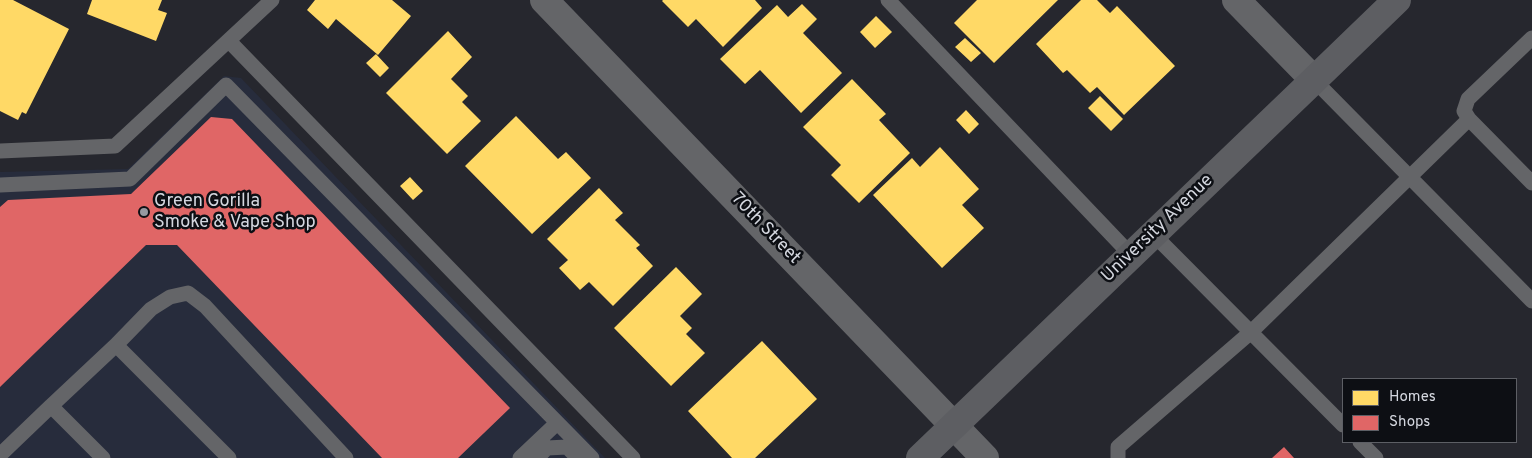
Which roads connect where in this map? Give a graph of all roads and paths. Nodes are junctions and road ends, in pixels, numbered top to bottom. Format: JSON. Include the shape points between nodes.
{"nodes":[{"id":1,"x":272,"y":0,"type":"edge"},
{"id":2,"x":544,"y":0,"type":"edge"},
{"id":3,"x":888,"y":0,"type":"edge"},
{"id":4,"x":1236,"y":0,"type":"edge"},
{"id":5,"x":1396,"y":0,"type":"edge"},
{"id":6,"x":1532,"y":38,"type":"edge"},
{"id":7,"x":229,"y":41,"type":"junction"},
{"id":8,"x":1314,"y":80,"type":"junction"},
{"id":9,"x":1469,"y":119,"type":"junction"},
{"id":10,"x":0,"y":151,"type":"edge"},
{"id":11,"x":1410,"y":176,"type":"junction"},
{"id":12,"x":1532,"y":183,"type":"edge"},
{"id":13,"x":0,"y":185,"type":"edge"},
{"id":14,"x":1153,"y":234,"type":"junction"},
{"id":15,"x":1131,"y":255,"type":"junction"},
{"id":16,"x":1532,"y":301,"type":"edge"},
{"id":17,"x":1251,"y":332,"type":"junction"},
{"id":18,"x":116,"y":345,"type":"junction"},
{"id":19,"x":51,"y":406,"type":"junction"},
{"id":20,"x":557,"y":423,"type":"junction"},
{"id":21,"x":1342,"y":424,"type":"edge"},
{"id":22,"x":955,"y":425,"type":"junction"},
{"id":23,"x":1361,"y":443,"type":"edge"},
{"id":24,"x":0,"y":455,"type":"edge"},
{"id":25,"x":103,"y":458,"type":"edge"},
{"id":26,"x":228,"y":458,"type":"edge"},
{"id":27,"x":346,"y":458,"type":"edge"},
{"id":28,"x":520,"y":458,"type":"edge"},
{"id":29,"x":537,"y":458,"type":"edge"},
{"id":30,"x":578,"y":458,"type":"edge"},
{"id":31,"x":592,"y":458,"type":"edge"},
{"id":32,"x":633,"y":458,"type":"edge"},
{"id":33,"x":920,"y":458,"type":"edge"},
{"id":34,"x":985,"y":458,"type":"edge"},
{"id":35,"x":1118,"y":458,"type":"edge"},
{"id":36,"x":1376,"y":458,"type":"edge"}],
"edges":[{"from":1,"to":7,"type":"lane"},
{"from":2,"to":22,"type":"street","name":"70th Street"},
{"from":3,"to":15,"type":"lane"},
{"from":4,"to":8,"type":"street"},
{"from":5,"to":8,"type":"main road","name":"University Avenue"},
{"from":6,"to":9,"type":"lane","via":[[1468,99],[1464,111]]},
{"from":7,"to":10,"type":"lane","via":[[115,146]]},
{"from":7,"to":32,"type":"lane"},
{"from":8,"to":11,"type":"lane"},
{"from":8,"to":14,"type":"main road","name":"University Avenue"},
{"from":9,"to":11,"type":"lane"},
{"from":9,"to":12,"type":"lane"},
{"from":11,"to":16,"type":"lane"},
{"from":11,"to":17,"type":"lane"},
{"from":13,"to":20,"type":"lane","via":[[130,179],[226,85]]},
{"from":14,"to":15,"type":"main road","name":"University Avenue"},
{"from":14,"to":17,"type":"lane"},
{"from":15,"to":22,"type":"main road","name":"University Avenue"},
{"from":17,"to":21,"type":"lane"},
{"from":17,"to":35,"type":"lane","via":[[1118,447]]},
{"from":18,"to":19,"type":"lane"},
{"from":18,"to":26,"type":"lane"},
{"from":18,"to":27,"type":"lane","via":[[151,309],[170,297],[188,293],[205,306]]},
{"from":19,"to":24,"type":"lane"},
{"from":19,"to":25,"type":"lane"},
{"from":20,"to":28,"type":"lane"},
{"from":20,"to":31,"type":"lane"},
{"from":22,"to":33,"type":"main road","name":"University Avenue"},
{"from":22,"to":34,"type":"street","name":"70th Street"},
{"from":23,"to":36,"type":"lane"},
{"from":29,"to":30,"type":"lane","via":[[547,448],[567,447]]}]}
